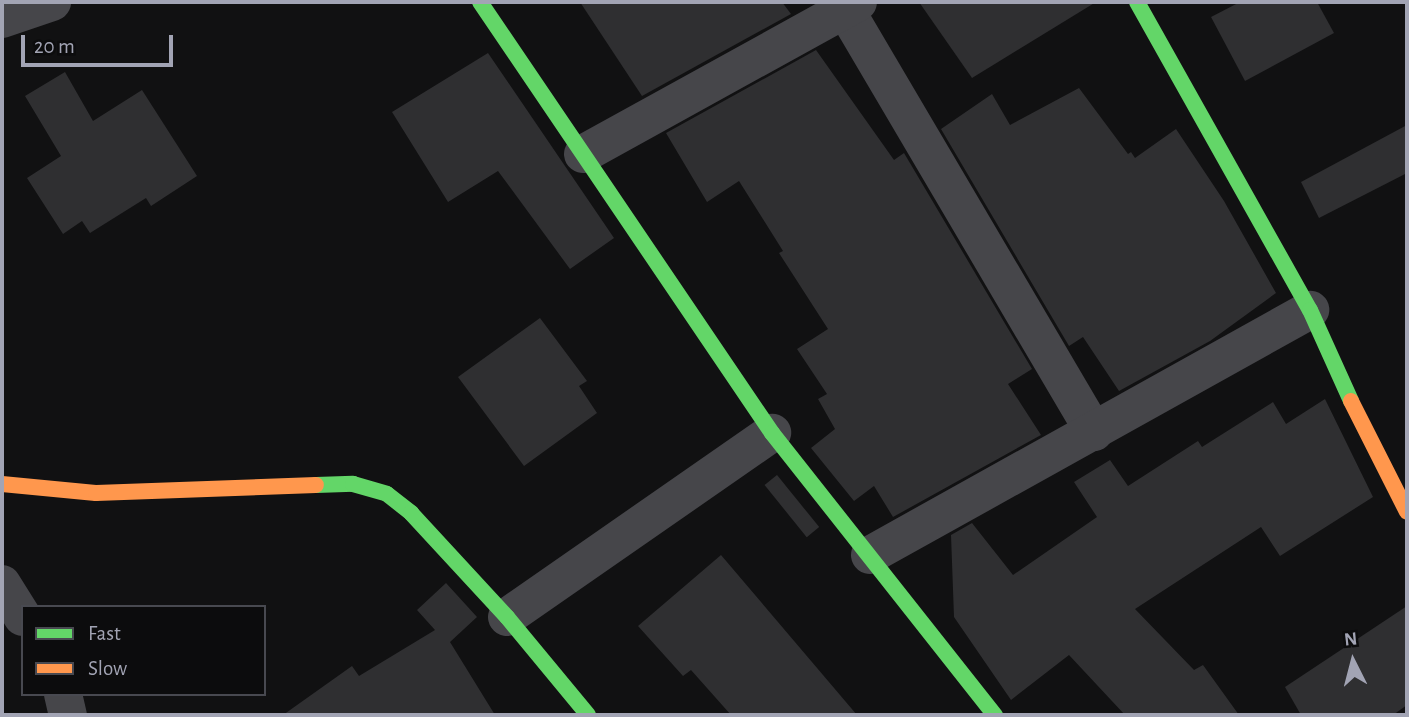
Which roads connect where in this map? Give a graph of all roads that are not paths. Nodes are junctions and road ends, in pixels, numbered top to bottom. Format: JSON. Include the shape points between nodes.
{"nodes":[{"id":1,"x":52,"y":2,"type":"edge"},
{"id":2,"x":480,"y":2,"type":"edge"},
{"id":3,"x":1137,"y":2,"type":"edge"},
{"id":4,"x":851,"y":5,"type":"edge"},
{"id":5,"x":2,"y":19,"type":"edge"},
{"id":6,"x":583,"y":154,"type":"junction"},
{"id":7,"x":1310,"y":310,"type":"junction"},
{"id":8,"x":1094,"y":432,"type":"junction"},
{"id":9,"x":772,"y":433,"type":"junction"},
{"id":10,"x":2,"y":484,"type":"edge"},
{"id":11,"x":1407,"y":512,"type":"edge"},
{"id":12,"x":870,"y":555,"type":"junction"},
{"id":13,"x":2,"y":584,"type":"edge"},
{"id":14,"x":21,"y":614,"type":"edge"},
{"id":15,"x":507,"y":617,"type":"junction"},
{"id":16,"x":63,"y":696,"type":"edge"},
{"id":17,"x":68,"y":715,"type":"edge"},
{"id":18,"x":588,"y":715,"type":"edge"},
{"id":19,"x":995,"y":715,"type":"edge"}],
"edges":[{"from":1,"to":5,"type":"street"},
{"from":2,"to":6,"type":"street"},
{"from":3,"to":7,"type":"street"},
{"from":4,"to":6,"type":"street"},
{"from":4,"to":8,"type":"street"},
{"from":6,"to":9,"type":"street"},
{"from":7,"to":8,"type":"street"},
{"from":7,"to":11,"type":"street","via":[[1386,477]]},
{"from":8,"to":12,"type":"street"},
{"from":9,"to":12,"type":"street"},
{"from":9,"to":15,"type":"street"},
{"from":10,"to":15,"type":"street","via":[[96,494],[353,484],[387,494],[411,513]]},
{"from":12,"to":19,"type":"street"},
{"from":13,"to":14,"type":"street"},
{"from":15,"to":18,"type":"street"},
{"from":16,"to":17,"type":"street"}]}
